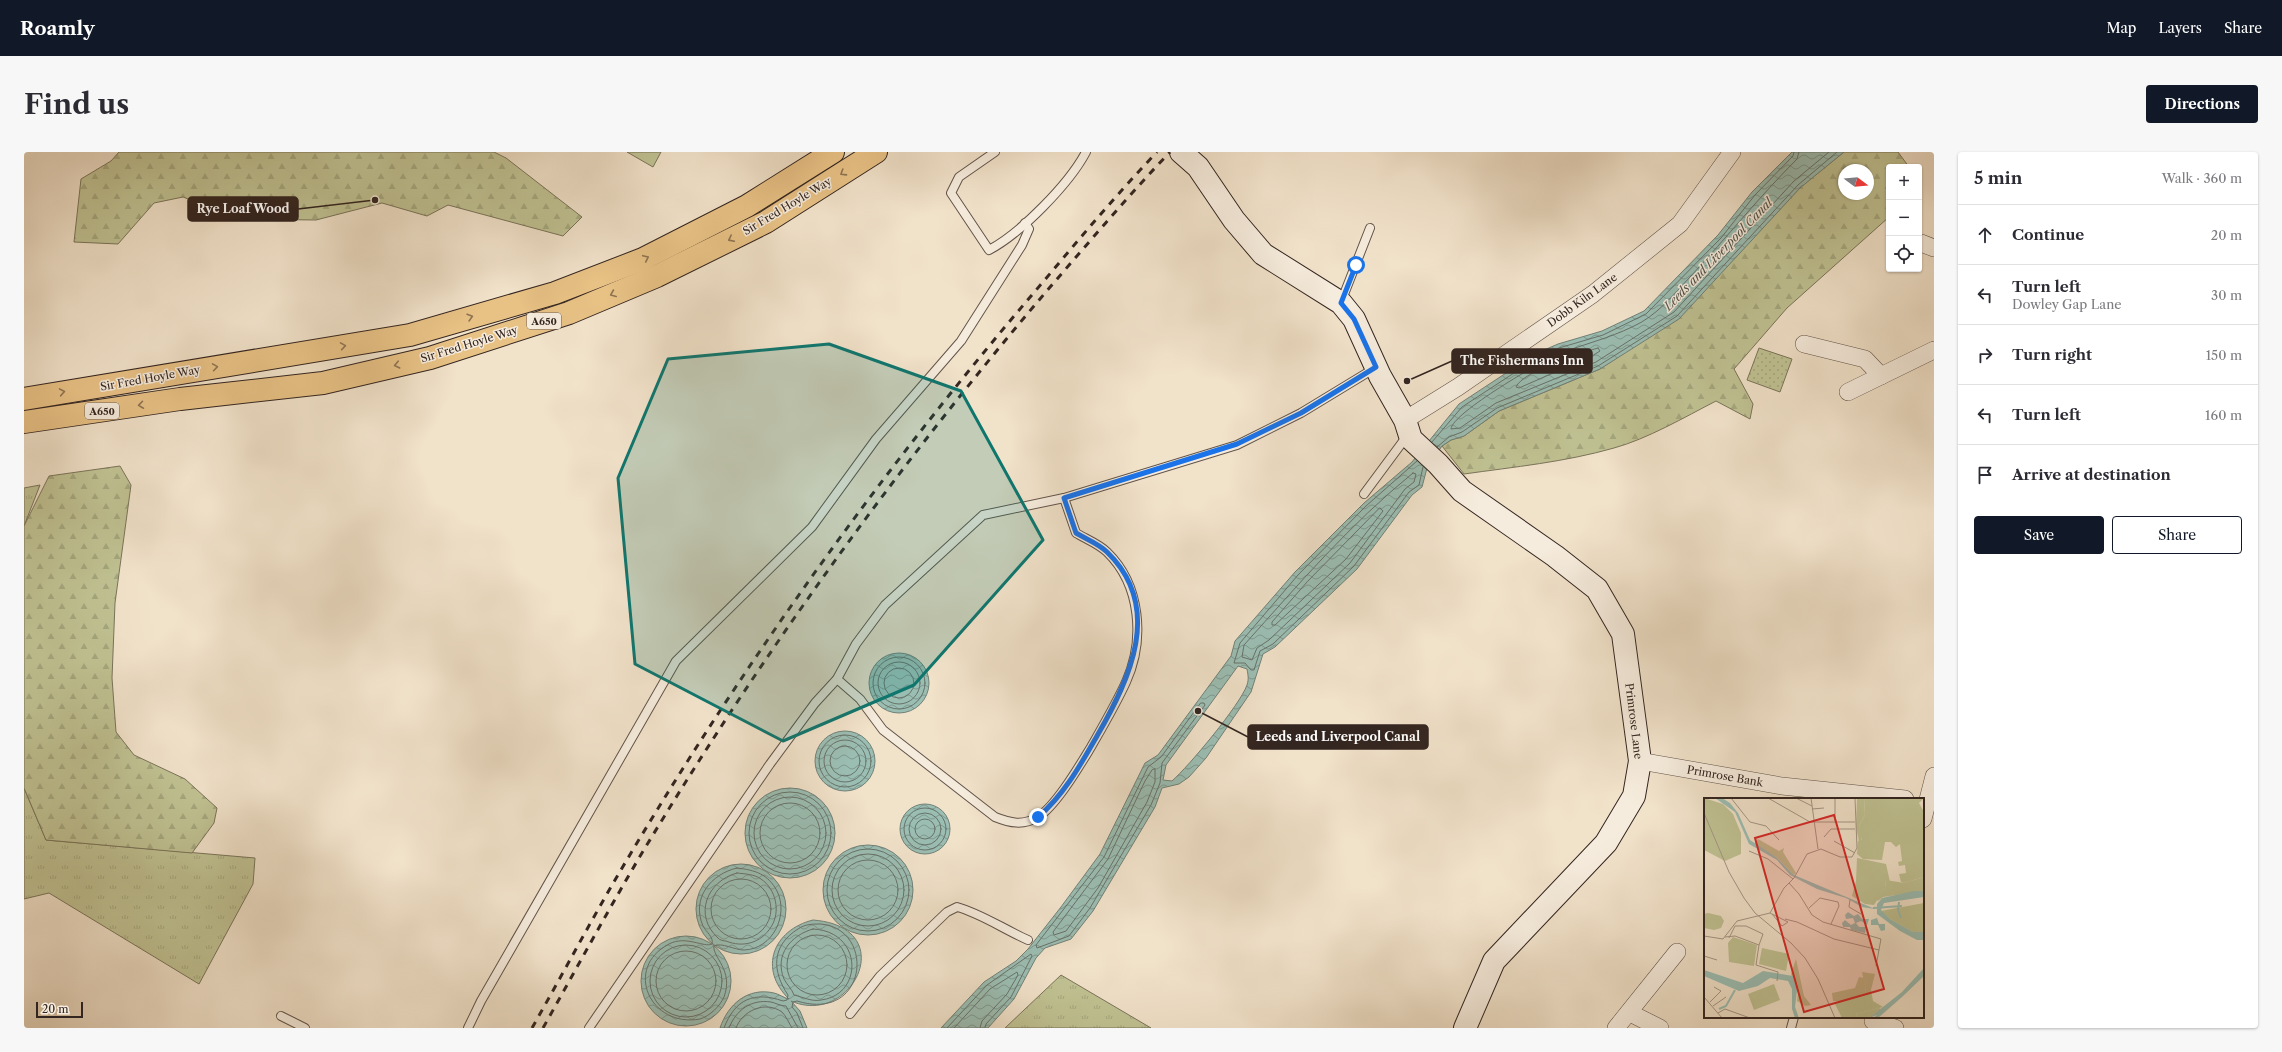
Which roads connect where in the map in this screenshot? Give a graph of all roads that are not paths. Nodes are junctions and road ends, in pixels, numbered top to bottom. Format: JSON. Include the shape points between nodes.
{"nodes":[{"id":1,"x":833,"y":152,"type":"edge"},
{"id":2,"x":876,"y":152,"type":"edge"},
{"id":3,"x":995,"y":152,"type":"edge"},
{"id":4,"x":1086,"y":152,"type":"edge"},
{"id":5,"x":1180,"y":152,"type":"edge"},
{"id":6,"x":1732,"y":152,"type":"edge"},
{"id":7,"x":1025,"y":223,"type":"junction"},
{"id":8,"x":1370,"y":228,"type":"dead end"},
{"id":9,"x":1341,"y":303,"type":"junction"},
{"id":10,"x":1804,"y":344,"type":"dead end"},
{"id":11,"x":1934,"y":350,"type":"edge"},
{"id":12,"x":1376,"y":367,"type":"junction"},
{"id":13,"x":1881,"y":376,"type":"junction"},
{"id":14,"x":1848,"y":392,"type":"dead end"},
{"id":15,"x":24,"y":399,"type":"edge"},
{"id":16,"x":24,"y":422,"type":"edge"},
{"id":17,"x":1408,"y":431,"type":"junction"},
{"id":18,"x":1364,"y":494,"type":"dead end"},
{"id":19,"x":1064,"y":498,"type":"junction"},
{"id":20,"x":837,"y":679,"type":"junction"},
{"id":21,"x":1640,"y":761,"type":"junction"},
{"id":22,"x":1934,"y":776,"type":"edge"},
{"id":23,"x":1895,"y":798,"type":"edge"},
{"id":24,"x":1928,"y":802,"type":"edge"},
{"id":25,"x":1924,"y":815,"type":"edge"},
{"id":26,"x":1028,"y":940,"type":"dead end"},
{"id":27,"x":1677,"y":952,"type":"dead end"},
{"id":28,"x":1630,"y":1013,"type":"junction"},
{"id":29,"x":850,"y":1014,"type":"dead end"},
{"id":30,"x":281,"y":1016,"type":"dead end"},
{"id":31,"x":1794,"y":1018,"type":"edge"},
{"id":32,"x":1872,"y":1022,"type":"edge"},
{"id":33,"x":305,"y":1028,"type":"edge"},
{"id":34,"x":468,"y":1028,"type":"edge"},
{"id":35,"x":589,"y":1028,"type":"edge"},
{"id":36,"x":1465,"y":1028,"type":"edge"},
{"id":37,"x":1616,"y":1028,"type":"edge"},
{"id":38,"x":1660,"y":1028,"type":"edge"},
{"id":39,"x":1791,"y":1028,"type":"edge"},
{"id":40,"x":1895,"y":1028,"type":"edge"}],
"edges":[{"from":15,"to":1,"type":"highway","name":"Sir Fred Hoyle Way","number":"A650","one_way":true,"via":[[410,335],[554,293],[643,259],[747,206]]},
{"from":2,"to":16,"type":"highway","name":"Sir Fred Hoyle Way","number":"A650","one_way":true,"via":[[766,222],[657,276],[569,313],[430,358],[323,383],[180,399]]},
{"from":3,"to":7,"type":"lane","via":[[959,177],[951,193],[989,250],[1007,240]]},
{"from":4,"to":7,"type":"lane","via":[[1062,186]]},
{"from":5,"to":9,"type":"street","name":"Primrose Lane","via":[[1198,167],[1234,220],[1262,254]]},
{"from":6,"to":17,"type":"street","name":"Dobb Kiln Lane","via":[[1680,224],[1593,294],[1458,387]]},
{"from":7,"to":34,"type":"lane","via":[[1029,229],[1022,245],[961,341],[876,439],[812,527],[676,661],[481,1001]]},
{"from":8,"to":9,"type":"lane"},
{"from":9,"to":12,"type":"street","name":"Primrose Lane","via":[[1354,319]]},
{"from":10,"to":13,"type":"street","via":[[1865,359]]},
{"from":11,"to":13,"type":"street"},
{"from":12,"to":17,"type":"street","name":"Primrose Lane"},
{"from":12,"to":19,"type":"lane","via":[[1301,413],[1237,444]]},
{"from":13,"to":14,"type":"street"},
{"from":17,"to":18,"type":"lane"},
{"from":17,"to":21,"type":"street","name":"Primrose Lane","via":[[1462,491],[1555,556],[1597,589],[1623,634]]},
{"from":19,"to":20,"type":"lane","via":[[983,516],[885,605],[856,644]]},
{"from":19,"to":20,"type":"lane","via":[[1076,533],[1106,551],[1122,569],[1131,587],[1137,611],[1136,645],[1127,681],[1105,722],[1077,771],[1038,817],[1022,823],[1010,823],[995,816],[883,730],[860,699]]},
{"from":20,"to":35,"type":"lane","via":[[815,703],[770,764]]},
{"from":21,"to":23,"type":"street","name":"Primrose Bank","via":[[1782,786]]},
{"from":21,"to":36,"type":"street","name":"Primrose Lane","via":[[1634,796],[1606,843],[1494,960]]},
{"from":22,"to":24,"type":"street"},
{"from":24,"to":25,"type":"street"},
{"from":26,"to":29,"type":"lane","via":[[972,911],[957,907],[947,912],[880,976]]},
{"from":27,"to":28,"type":"street"},
{"from":28,"to":37,"type":"street"},
{"from":28,"to":38,"type":"street"},
{"from":30,"to":33,"type":"lane"},
{"from":31,"to":39,"type":"lane"},
{"from":32,"to":40,"type":"street"}]}
